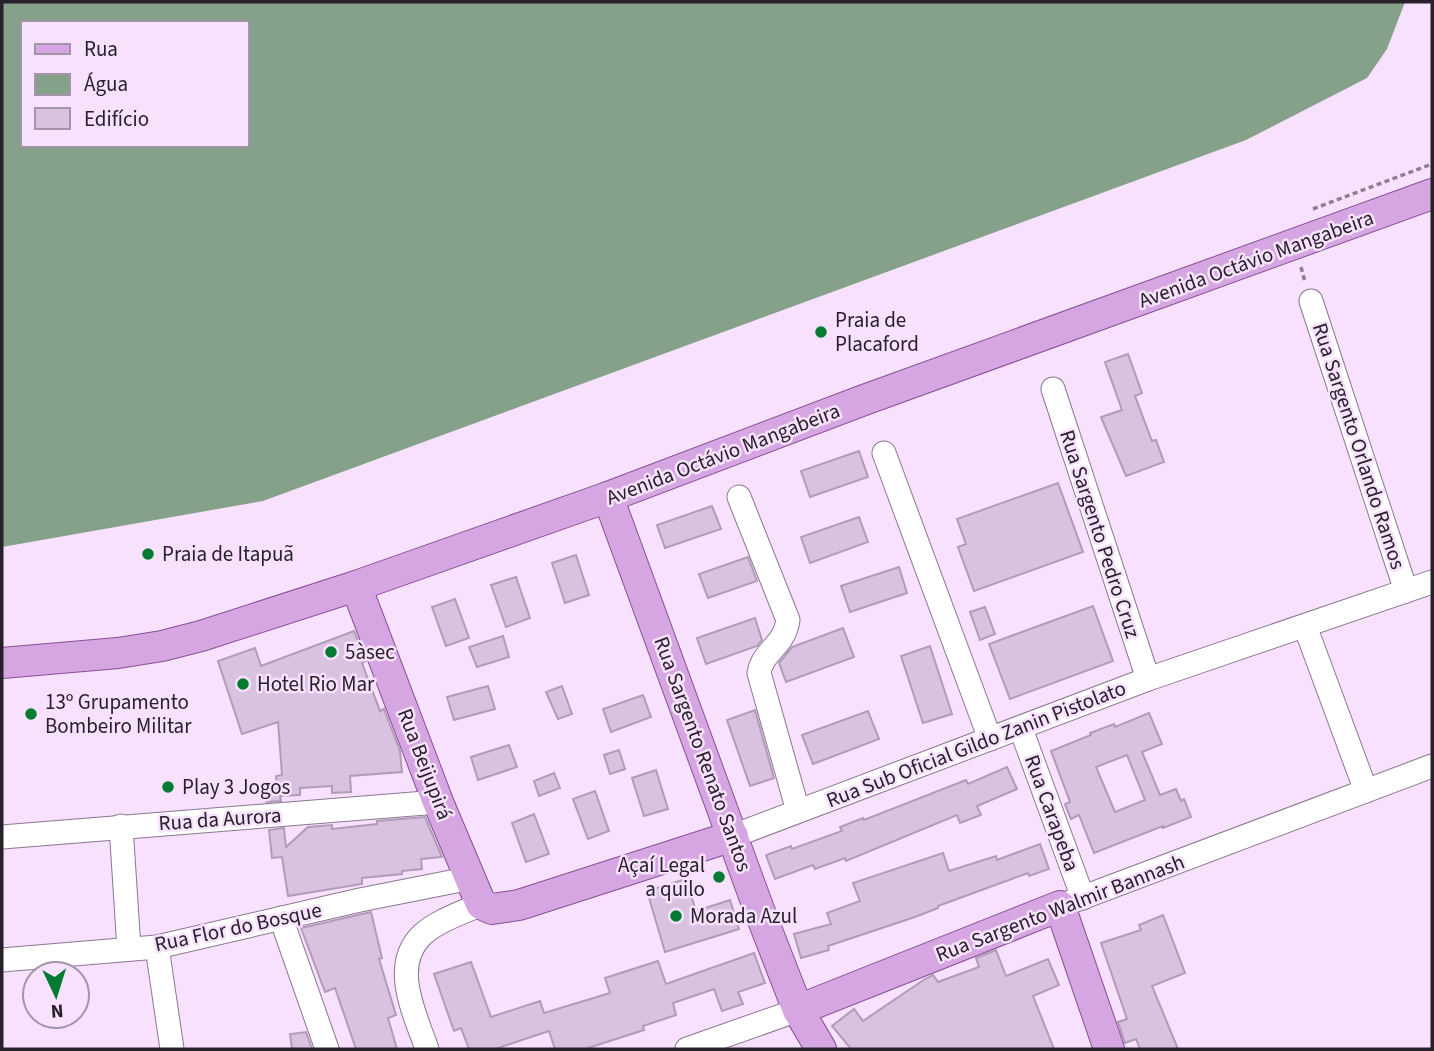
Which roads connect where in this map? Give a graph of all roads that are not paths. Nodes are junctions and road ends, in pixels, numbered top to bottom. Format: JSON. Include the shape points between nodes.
{"nodes":[{"id":1,"x":1432,"y":194,"type":"edge"},
{"id":2,"x":1311,"y":301,"type":"dead end"},
{"id":3,"x":1053,"y":389,"type":"dead end"},
{"id":4,"x":884,"y":453,"type":"dead end"},
{"id":5,"x":739,"y":497,"type":"dead end"},
{"id":6,"x":608,"y":498,"type":"junction"},
{"id":7,"x":1432,"y":582,"type":"edge"},
{"id":8,"x":356,"y":586,"type":"junction"},
{"id":9,"x":1406,"y":591,"type":"junction"},
{"id":10,"x":1304,"y":626,"type":"junction"},
{"id":11,"x":2,"y":663,"type":"edge"},
{"id":12,"x":1148,"y":679,"type":"junction"},
{"id":13,"x":1021,"y":729,"type":"junction"},
{"id":14,"x":990,"y":739,"type":"junction"},
{"id":15,"x":1432,"y":766,"type":"edge"},
{"id":16,"x":1366,"y":791,"type":"junction"},
{"id":17,"x":438,"y":802,"type":"junction"},
{"id":18,"x":798,"y":811,"type":"junction"},
{"id":19,"x":121,"y":827,"type":"junction"},
{"id":20,"x":733,"y":836,"type":"junction"},
{"id":21,"x":2,"y":837,"type":"edge"},
{"id":22,"x":476,"y":891,"type":"junction"},
{"id":23,"x":1071,"y":902,"type":"junction"},
{"id":24,"x":281,"y":918,"type":"junction"},
{"id":25,"x":157,"y":947,"type":"junction"},
{"id":26,"x":130,"y":949,"type":"junction"},
{"id":27,"x":2,"y":960,"type":"edge"},
{"id":28,"x":798,"y":1010,"type":"junction"},
{"id":29,"x":172,"y":1049,"type":"edge"},
{"id":30,"x":327,"y":1049,"type":"edge"},
{"id":31,"x":426,"y":1049,"type":"edge"},
{"id":32,"x":687,"y":1049,"type":"edge"},
{"id":33,"x":821,"y":1049,"type":"edge"},
{"id":34,"x":1109,"y":1049,"type":"edge"}],
"edges":[{"from":1,"to":6,"type":"main road","name":"Avenida Octávio Mangabeira"},
{"from":2,"to":9,"type":"street","name":"Rua Sargento Orlando Ramos"},
{"from":3,"to":12,"type":"street","name":"Rua Sargento Pedro Cruz"},
{"from":4,"to":14,"type":"street"},
{"from":5,"to":18,"type":"street","via":[[788,620],[786,633],[764,659],[759,673]]},
{"from":6,"to":8,"type":"main road","name":"Avenida Octávio Mangabeira"},
{"from":6,"to":20,"type":"main road","name":"Rua Sargento Renato Santos"},
{"from":7,"to":9,"type":"street","name":"Rua Sub Oficial Gildo Zanin Pistolato"},
{"from":8,"to":11,"type":"main road","name":"Avenida Octávio Mangabeira","via":[[162,646]]},
{"from":8,"to":17,"type":"main road","name":"Rua Beijupirá"},
{"from":9,"to":10,"type":"street","name":"Rua Sub Oficial Gildo Zanin Pistolato"},
{"from":10,"to":12,"type":"street","name":"Rua Sub Oficial Gildo Zanin Pistolato"},
{"from":10,"to":16,"type":"street"},
{"from":12,"to":13,"type":"street","name":"Rua Sub Oficial Gildo Zanin Pistolato"},
{"from":13,"to":14,"type":"street","name":"Rua Sub Oficial Gildo Zanin Pistolato"},
{"from":13,"to":23,"type":"street","name":"Rua Carapeba"},
{"from":14,"to":18,"type":"street","name":"Rua Sub Oficial Gildo Zanin Pistolato"},
{"from":15,"to":16,"type":"street","name":"Rua Sargento Walmir Bannash"},
{"from":16,"to":23,"type":"street","name":"Rua Sargento Walmir Bannash"},
{"from":17,"to":19,"type":"street","name":"Rua da Aurora"},
{"from":17,"to":22,"type":"main road","name":"Rua Beijupirá"},
{"from":18,"to":20,"type":"street","name":"Rua Sub Oficial Gildo Zanin Pistolato"},
{"from":19,"to":21,"type":"street","name":"Rua da Aurora"},
{"from":19,"to":26,"type":"street"},
{"from":20,"to":22,"type":"main road","name":"Rua Sub Oficial Gildo Zanin Pistolato","via":[[519,905],[492,909]]},
{"from":20,"to":28,"type":"main road","name":"Rua Sargento Renato Santos"},
{"from":22,"to":24,"type":"street","name":"Rua Flor do Bosque","via":[[360,900]]},
{"from":22,"to":31,"type":"street","via":[[423,934],[406,961],[408,994]]},
{"from":23,"to":28,"type":"main road","name":"Rua Sargento Walmir Bannash"},
{"from":23,"to":34,"type":"main road","name":"Rua Carapeba"},
{"from":24,"to":25,"type":"street","name":"Rua Flor do Bosque"},
{"from":24,"to":30,"type":"street"},
{"from":25,"to":26,"type":"street","name":"Rua Flor do Bosque"},
{"from":25,"to":29,"type":"street"},
{"from":26,"to":27,"type":"street","name":"Rua Flor do Bosque"},
{"from":28,"to":32,"type":"street","name":"Rua Sargento Walmir Bannash"},
{"from":28,"to":33,"type":"main road","name":"Rua Sargento Renato Santos"}]}
